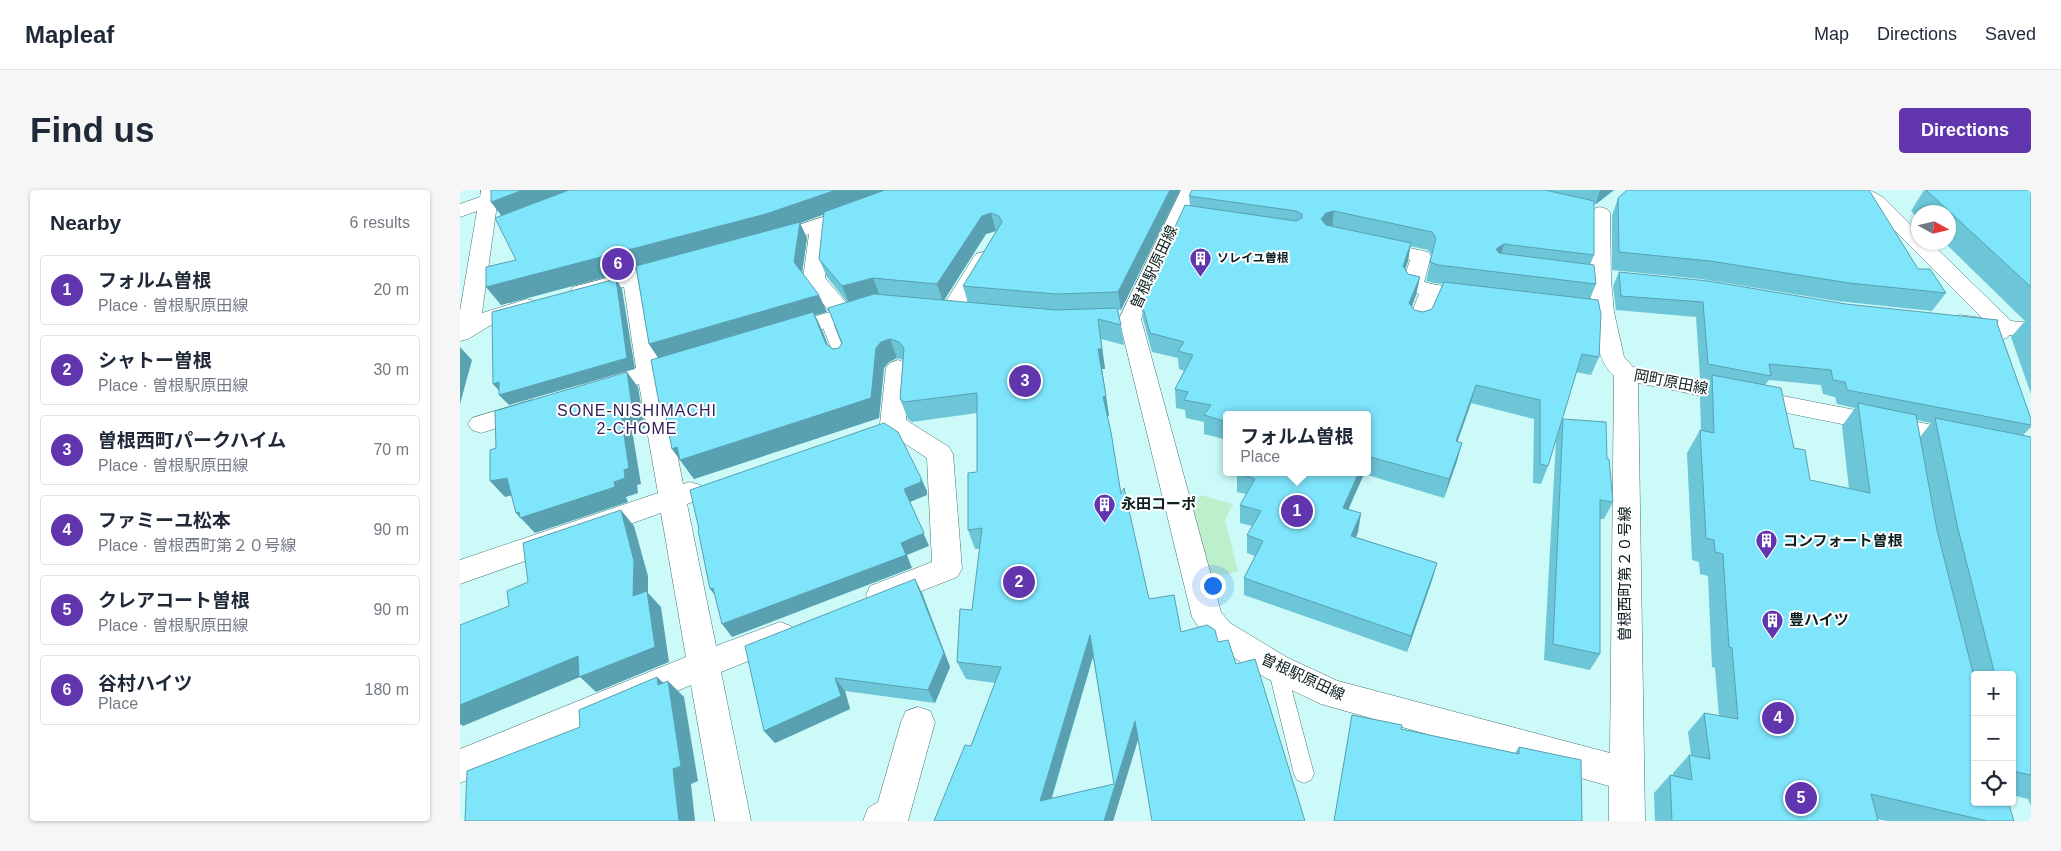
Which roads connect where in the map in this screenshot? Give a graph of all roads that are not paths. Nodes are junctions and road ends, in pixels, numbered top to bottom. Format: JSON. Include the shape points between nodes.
{"nodes":[{"id":1,"x":1190,"y":190,"type":"edge"},
{"id":2,"x":1856,"y":190,"type":"edge"},
{"id":3,"x":490,"y":195,"type":"edge"},
{"id":4,"x":876,"y":204,"type":"edge"},
{"id":5,"x":1599,"y":208,"type":"dead end"},
{"id":6,"x":460,"y":211,"type":"edge"},
{"id":7,"x":820,"y":225,"type":"junction"},
{"id":8,"x":995,"y":239,"type":"edge"},
{"id":9,"x":1350,"y":241,"type":"edge"},
{"id":10,"x":754,"y":245,"type":"edge"},
{"id":11,"x":689,"y":262,"type":"edge"},
{"id":12,"x":633,"y":277,"type":"junction"},
{"id":13,"x":1431,"y":291,"type":"junction"},
{"id":14,"x":1498,"y":299,"type":"edge"},
{"id":15,"x":889,"y":306,"type":"edge"},
{"id":16,"x":952,"y":311,"type":"edge"},
{"id":17,"x":835,"y":317,"type":"junction"},
{"id":18,"x":1944,"y":320,"type":"edge"},
{"id":19,"x":1419,"y":322,"type":"edge"},
{"id":20,"x":2002,"y":326,"type":"junction"},
{"id":21,"x":2031,"y":330,"type":"edge"},
{"id":22,"x":464,"y":331,"type":"edge"},
{"id":23,"x":761,"y":339,"type":"edge"},
{"id":24,"x":714,"y":353,"type":"edge"},
{"id":25,"x":2004,"y":355,"type":"edge"},
{"id":26,"x":842,"y":363,"type":"edge"},
{"id":27,"x":898,"y":368,"type":"dead end"},
{"id":28,"x":649,"y":373,"type":"junction"},
{"id":29,"x":1626,"y":373,"type":"junction"},
{"id":30,"x":481,"y":424,"type":"dead end"},
{"id":31,"x":2031,"y":453,"type":"edge"},
{"id":32,"x":710,"y":485,"type":"edge"},
{"id":33,"x":673,"y":498,"type":"junction"},
{"id":34,"x":460,"y":572,"type":"edge"},
{"id":35,"x":854,"y":606,"type":"edge"},
{"id":36,"x":808,"y":624,"type":"edge"},
{"id":37,"x":705,"y":664,"type":"junction"},
{"id":38,"x":1277,"y":668,"type":"junction"},
{"id":39,"x":918,"y":722,"type":"dead end"},
{"id":40,"x":460,"y":766,"type":"edge"},
{"id":41,"x":1304,"y":774,"type":"dead end"},
{"id":42,"x":1626,"y":774,"type":"junction"},
{"id":43,"x":733,"y":821,"type":"edge"},
{"id":44,"x":881,"y":821,"type":"edge"},
{"id":45,"x":1627,"y":821,"type":"edge"}],
"edges":[{"from":1,"to":38,"type":"street","name":"曽根駅原田線","via":[[1182,218],[1121,319],[1207,617],[1220,632]]},
{"from":2,"to":20,"type":"street","via":[[1877,202]]},
{"from":3,"to":6,"type":"street"},
{"from":3,"to":22,"type":"street","via":[[493,233]]},
{"from":4,"to":7,"type":"street"},
{"from":5,"to":29,"type":"street","name":"岡町原田線","via":[[1602,278],[1593,311],[1612,357]]},
{"from":7,"to":10,"type":"street"},
{"from":7,"to":17,"type":"street","via":[[814,279]]},
{"from":8,"to":16,"type":"street"},
{"from":9,"to":13,"type":"street","via":[[1421,256],[1412,285]]},
{"from":11,"to":12,"type":"street"},
{"from":12,"to":22,"type":"street","via":[[491,316]]},
{"from":12,"to":28,"type":"street"},
{"from":13,"to":14,"type":"street"},
{"from":13,"to":19,"type":"street"},
{"from":15,"to":17,"type":"street","via":[[880,305]]},
{"from":17,"to":23,"type":"street"},
{"from":17,"to":26,"type":"lane"},
{"from":18,"to":20,"type":"street"},
{"from":20,"to":21,"type":"street"},
{"from":20,"to":25,"type":"street","via":[[1998,337]]},
{"from":24,"to":28,"type":"street"},
{"from":27,"to":35,"type":"street","via":[[880,428],[940,454],[947,570]]},
{"from":28,"to":30,"type":"street"},
{"from":28,"to":33,"type":"street"},
{"from":29,"to":31,"type":"street","name":"岡町原田線","via":[[1907,437]]},
{"from":29,"to":42,"type":"street","name":"曽根西町第２０号線"},
{"from":32,"to":33,"type":"street"},
{"from":33,"to":34,"type":"street"},
{"from":33,"to":37,"type":"street"},
{"from":36,"to":37,"type":"street"},
{"from":37,"to":40,"type":"street"},
{"from":37,"to":43,"type":"street"},
{"from":38,"to":41,"type":"lane"},
{"from":38,"to":42,"type":"street","name":"曽根駅原田線","via":[[1333,694]]},
{"from":39,"to":44,"type":"street","via":[[892,814]]},
{"from":42,"to":45,"type":"street"}]}
